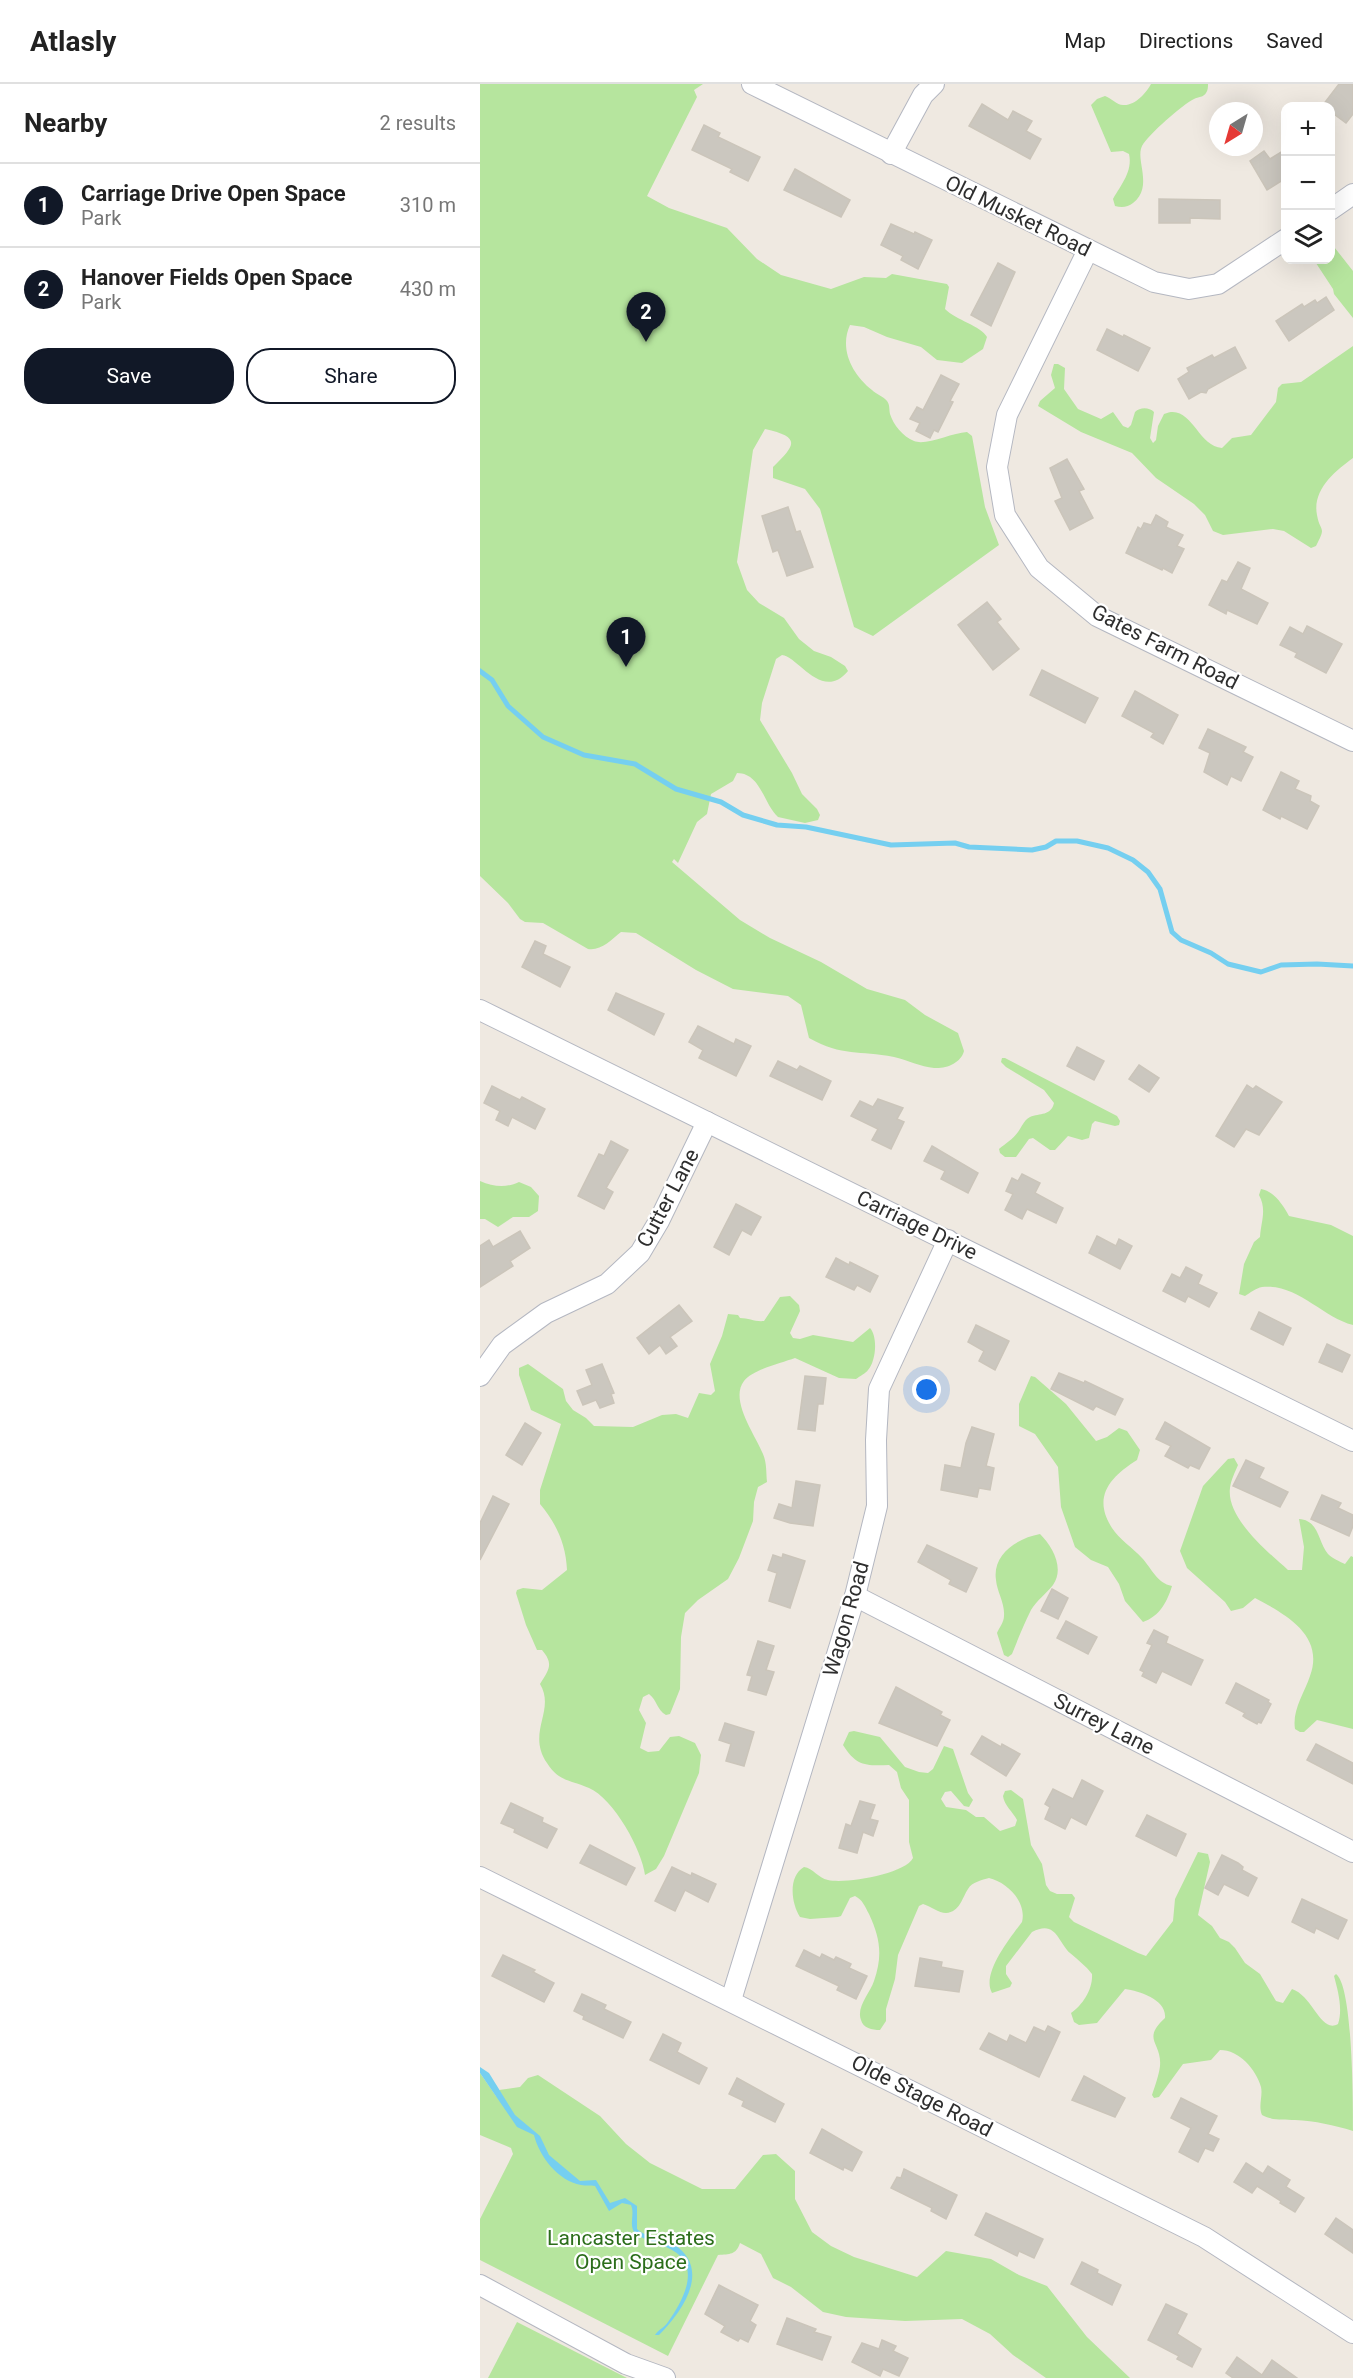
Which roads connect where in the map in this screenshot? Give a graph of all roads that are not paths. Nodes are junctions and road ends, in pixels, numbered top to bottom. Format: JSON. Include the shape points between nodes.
{"nodes":[{"id":1,"x":752,"y":84,"type":"edge"},
{"id":2,"x":934,"y":84,"type":"edge"},
{"id":3,"x":891,"y":154,"type":"junction"},
{"id":4,"x":1353,"y":194,"type":"edge"},
{"id":5,"x":1335,"y":207,"type":"edge"},
{"id":6,"x":1281,"y":242,"type":"edge"},
{"id":7,"x":1088,"y":250,"type":"junction"},
{"id":8,"x":1353,"y":741,"type":"edge"},
{"id":9,"x":480,"y":1010,"type":"edge"},
{"id":10,"x":707,"y":1122,"type":"junction"},
{"id":11,"x":948,"y":1240,"type":"junction"},
{"id":12,"x":480,"y":1376,"type":"edge"},
{"id":13,"x":1353,"y":1441,"type":"edge"},
{"id":14,"x":855,"y":1596,"type":"junction"},
{"id":15,"x":1353,"y":1852,"type":"edge"},
{"id":16,"x":480,"y":1877,"type":"edge"},
{"id":17,"x":731,"y":2000,"type":"junction"},
{"id":18,"x":480,"y":2285,"type":"edge"},
{"id":19,"x":1353,"y":2333,"type":"edge"},
{"id":20,"x":665,"y":2378,"type":"edge"}],
"edges":[{"from":1,"to":3,"type":"street","name":"Old Musket Road"},
{"from":2,"to":3,"type":"street","via":[[923,95]]},
{"from":3,"to":7,"type":"street","name":"Old Musket Road"},
{"from":4,"to":5,"type":"street"},
{"from":6,"to":7,"type":"street","name":"Old Musket Road","via":[[1218,284],[1189,289],[1154,282]]},
{"from":7,"to":8,"type":"street","name":"Gates Farm Road","via":[[1008,415],[997,468],[1005,515],[1039,568],[1097,616]]},
{"from":9,"to":10,"type":"street","name":"Carriage Drive"},
{"from":10,"to":11,"type":"street","name":"Carriage Drive"},
{"from":10,"to":12,"type":"street","name":"Cutter Lane","via":[[640,1253],[607,1284],[546,1313],[502,1346]]},
{"from":11,"to":13,"type":"street","name":"Carriage Drive"},
{"from":11,"to":14,"type":"street","name":"Wagon Road","via":[[879,1389],[877,1506]]},
{"from":14,"to":15,"type":"street","name":"Surrey Lane"},
{"from":14,"to":17,"type":"street","name":"Wagon Road"},
{"from":16,"to":17,"type":"street","name":"Olde Stage Road"},
{"from":17,"to":19,"type":"street","name":"Olde Stage Road","via":[[1204,2237]]},
{"from":18,"to":20,"type":"street","via":[[626,2364]]}]}
